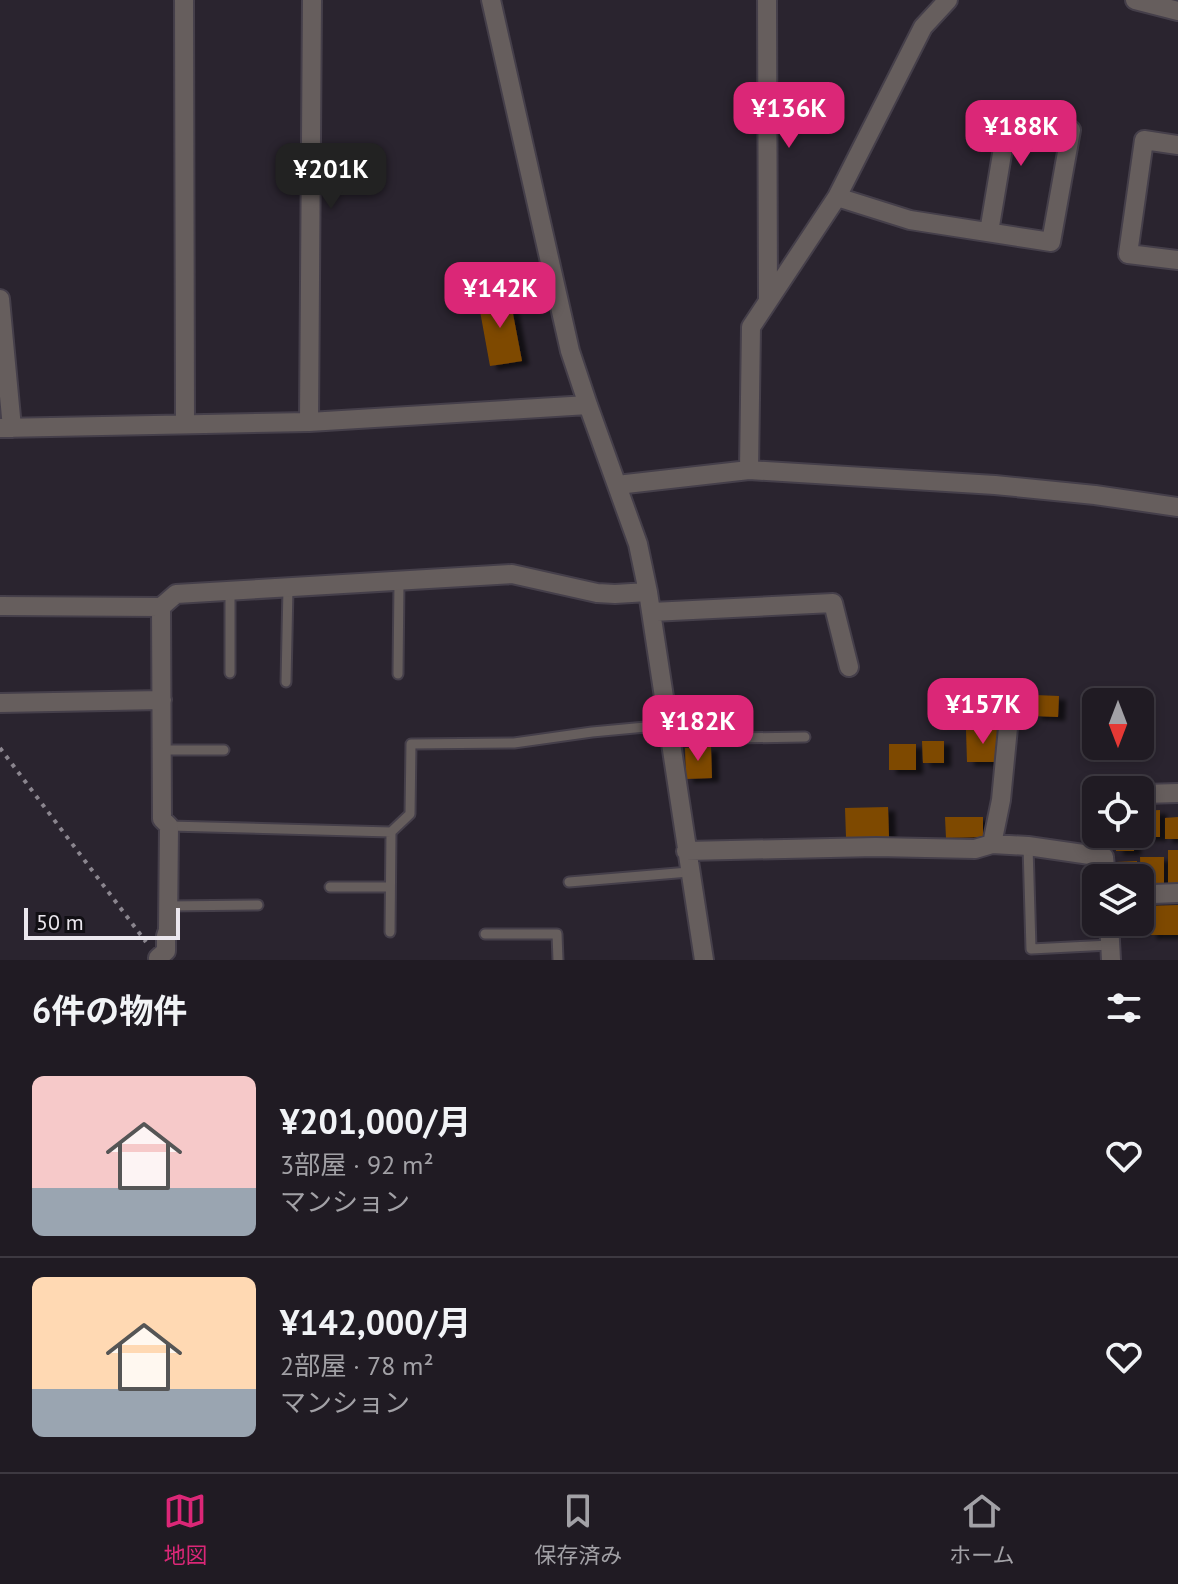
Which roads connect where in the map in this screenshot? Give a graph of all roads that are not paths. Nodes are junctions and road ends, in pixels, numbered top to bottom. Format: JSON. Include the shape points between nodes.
{"nodes":[{"id":1,"x":184,"y":0,"type":"edge"},
{"id":2,"x":312,"y":0,"type":"edge"},
{"id":3,"x":491,"y":0,"type":"edge"},
{"id":4,"x":767,"y":0,"type":"edge"},
{"id":5,"x":948,"y":0,"type":"edge"},
{"id":6,"x":1135,"y":0,"type":"edge"},
{"id":7,"x":1178,"y":11,"type":"edge"},
{"id":8,"x":1178,"y":145,"type":"edge"},
{"id":9,"x":837,"y":197,"type":"junction"},
{"id":10,"x":989,"y":232,"type":"junction"},
{"id":11,"x":1178,"y":260,"type":"edge"},
{"id":12,"x":0,"y":299,"type":"edge"},
{"id":13,"x":768,"y":301,"type":"junction"},
{"id":14,"x":588,"y":405,"type":"junction"},
{"id":15,"x":309,"y":422,"type":"junction"},
{"id":16,"x":185,"y":424,"type":"junction"},
{"id":17,"x":6,"y":428,"type":"edge"},
{"id":18,"x":749,"y":470,"type":"junction"},
{"id":19,"x":617,"y":485,"type":"junction"},
{"id":20,"x":1178,"y":507,"type":"edge"},
{"id":21,"x":399,"y":581,"type":"junction"},
{"id":22,"x":288,"y":588,"type":"junction"},
{"id":23,"x":230,"y":592,"type":"junction"},
{"id":24,"x":648,"y":592,"type":"junction"},
{"id":25,"x":0,"y":606,"type":"edge"},
{"id":26,"x":161,"y":607,"type":"junction"},
{"id":27,"x":652,"y":612,"type":"junction"},
{"id":28,"x":849,"y":667,"type":"dead end"},
{"id":29,"x":230,"y":673,"type":"dead end"},
{"id":30,"x":398,"y":674,"type":"dead end"},
{"id":31,"x":286,"y":682,"type":"dead end"},
{"id":32,"x":162,"y":700,"type":"junction"},
{"id":33,"x":0,"y":703,"type":"edge"},
{"id":34,"x":1010,"y":707,"type":"dead end"},
{"id":35,"x":668,"y":732,"type":"junction"},
{"id":36,"x":805,"y":737,"type":"dead end"},
{"id":37,"x":162,"y":750,"type":"junction"},
{"id":38,"x":224,"y":750,"type":"dead end"},
{"id":39,"x":1178,"y":793,"type":"edge"},
{"id":40,"x":1154,"y":794,"type":"edge"},
{"id":41,"x":169,"y":826,"type":"junction"},
{"id":42,"x":391,"y":832,"type":"junction"},
{"id":43,"x":992,"y":844,"type":"junction"},
{"id":44,"x":1028,"y":846,"type":"junction"},
{"id":45,"x":686,"y":851,"type":"junction"},
{"id":46,"x":1105,"y":864,"type":"edge"},
{"id":47,"x":689,"y":872,"type":"junction"},
{"id":48,"x":569,"y":882,"type":"dead end"},
{"id":49,"x":330,"y":887,"type":"dead end"},
{"id":50,"x":390,"y":887,"type":"junction"},
{"id":51,"x":1178,"y":893,"type":"edge"},
{"id":52,"x":1154,"y":894,"type":"edge"},
{"id":53,"x":258,"y":905,"type":"dead end"},
{"id":54,"x":168,"y":906,"type":"junction"},
{"id":55,"x":390,"y":932,"type":"dead end"},
{"id":56,"x":485,"y":934,"type":"dead end"},
{"id":57,"x":1111,"y":953,"type":"edge"},
{"id":58,"x":158,"y":958,"type":"road end"},
{"id":59,"x":558,"y":960,"type":"edge"},
{"id":60,"x":704,"y":960,"type":"edge"}],
"edges":[{"from":1,"to":16,"type":"street"},
{"from":2,"to":15,"type":"street"},
{"from":3,"to":14,"type":"street","via":[[570,351]]},
{"from":4,"to":13,"type":"street"},
{"from":5,"to":9,"type":"street","via":[[923,27]]},
{"from":6,"to":7,"type":"street"},
{"from":8,"to":11,"type":"street","via":[[1144,140],[1128,254]]},
{"from":9,"to":10,"type":"street","via":[[910,220]]},
{"from":9,"to":13,"type":"street"},
{"from":10,"to":10,"type":"street","via":[[1008,118],[1071,130],[1051,242]]},
{"from":12,"to":17,"type":"street"},
{"from":13,"to":18,"type":"street","via":[[751,327]]},
{"from":14,"to":15,"type":"street"},
{"from":14,"to":19,"type":"street"},
{"from":15,"to":16,"type":"street"},
{"from":16,"to":17,"type":"street"},
{"from":18,"to":19,"type":"street"},
{"from":18,"to":20,"type":"street","via":[[995,485]]},
{"from":19,"to":24,"type":"street"},
{"from":21,"to":22,"type":"street"},
{"from":21,"to":24,"type":"street","via":[[512,574],[597,593]]},
{"from":21,"to":30,"type":"lane"},
{"from":22,"to":23,"type":"street"},
{"from":22,"to":31,"type":"lane"},
{"from":23,"to":26,"type":"street","via":[[176,594]]},
{"from":23,"to":29,"type":"lane"},
{"from":24,"to":27,"type":"street"},
{"from":25,"to":26,"type":"street"},
{"from":26,"to":32,"type":"street"},
{"from":27,"to":28,"type":"street","via":[[833,603]]},
{"from":27,"to":35,"type":"street"},
{"from":32,"to":33,"type":"street"},
{"from":32,"to":37,"type":"street"},
{"from":34,"to":43,"type":"street"},
{"from":35,"to":36,"type":"lane"},
{"from":35,"to":42,"type":"lane","via":[[411,744],[410,814]]},
{"from":35,"to":45,"type":"street"},
{"from":37,"to":38,"type":"lane"},
{"from":37,"to":41,"type":"street","via":[[162,819]]},
{"from":39,"to":40,"type":"street"},
{"from":41,"to":42,"type":"lane"},
{"from":41,"to":54,"type":"street"},
{"from":42,"to":50,"type":"lane"},
{"from":43,"to":44,"type":"street"},
{"from":43,"to":45,"type":"street","via":[[975,849]]},
{"from":44,"to":46,"type":"street","via":[[1104,857]]},
{"from":44,"to":57,"type":"lane","via":[[1031,949]]},
{"from":45,"to":47,"type":"street"},
{"from":47,"to":48,"type":"lane"},
{"from":47,"to":60,"type":"street"},
{"from":49,"to":50,"type":"lane"},
{"from":50,"to":55,"type":"lane"},
{"from":51,"to":52,"type":"street"},
{"from":53,"to":54,"type":"lane"},
{"from":54,"to":58,"type":"street","via":[[166,951]]},
{"from":56,"to":59,"type":"lane","via":[[557,934]]}]}
